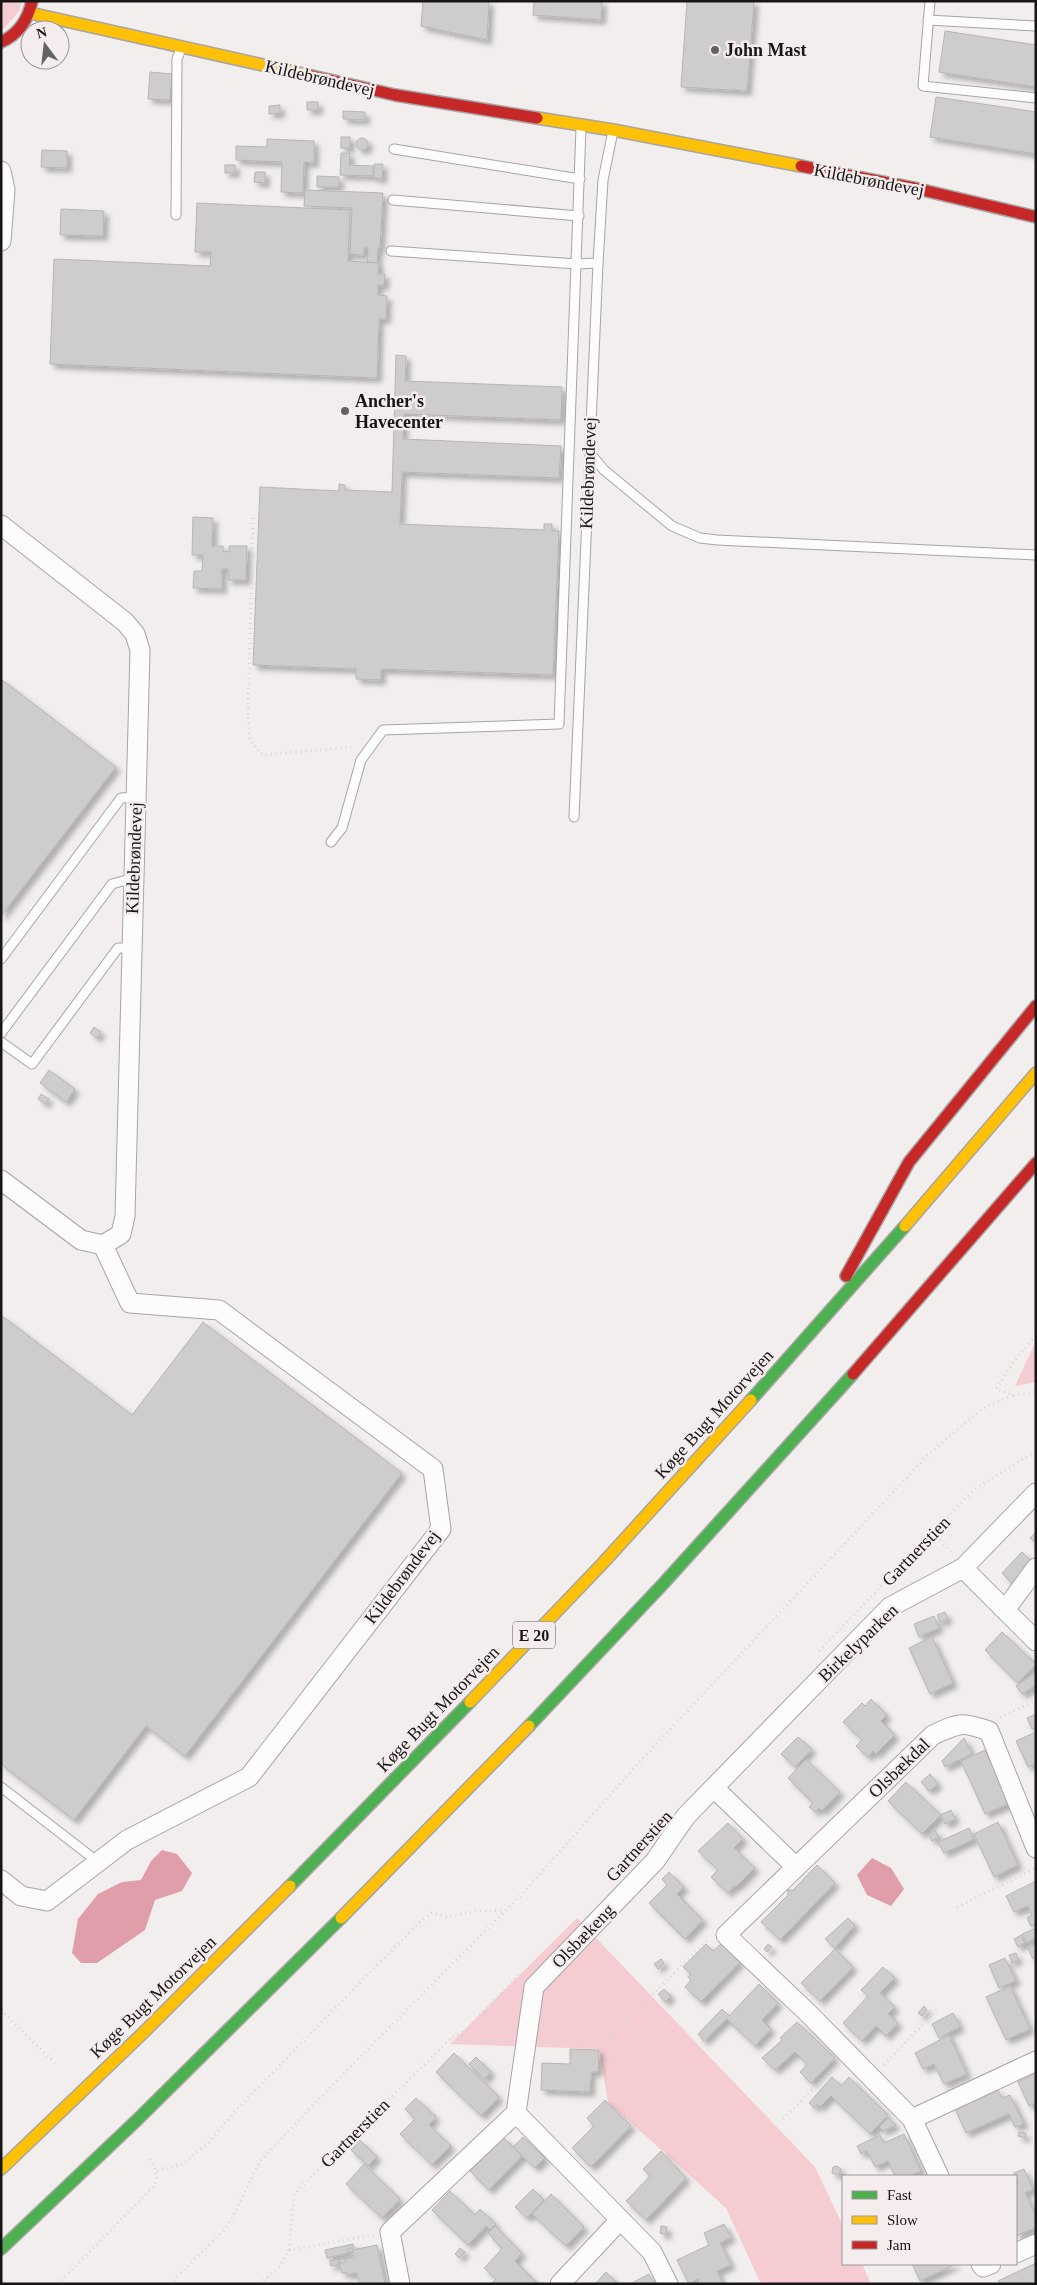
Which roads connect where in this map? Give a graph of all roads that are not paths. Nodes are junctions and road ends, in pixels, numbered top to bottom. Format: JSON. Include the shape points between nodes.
{"nodes":[{"id":1,"x":930,"y":1,"type":"edge"},
{"id":2,"x":31,"y":7,"type":"edge"},
{"id":3,"x":928,"y":20,"type":"junction"},
{"id":4,"x":1036,"y":26,"type":"edge"},
{"id":5,"x":1,"y":42,"type":"edge"},
{"id":6,"x":182,"y":47,"type":"junction"},
{"id":7,"x":1036,"y":98,"type":"edge"},
{"id":8,"x":582,"y":125,"type":"junction"},
{"id":9,"x":613,"y":130,"type":"junction"},
{"id":10,"x":394,"y":149,"type":"dead end"},
{"id":11,"x":1,"y":171,"type":"edge"},
{"id":12,"x":580,"y":179,"type":"junction"},
{"id":13,"x":393,"y":200,"type":"dead end"},
{"id":14,"x":176,"y":215,"type":"dead end"},
{"id":15,"x":579,"y":216,"type":"junction"},
{"id":16,"x":1036,"y":217,"type":"edge"},
{"id":17,"x":1,"y":241,"type":"edge"},
{"id":18,"x":391,"y":251,"type":"dead end"},
{"id":19,"x":598,"y":263,"type":"junction"},
{"id":20,"x":577,"y":264,"type":"junction"},
{"id":21,"x":588,"y":452,"type":"junction"},
{"id":22,"x":1,"y":525,"type":"edge"},
{"id":23,"x":1036,"y":555,"type":"edge"},
{"id":24,"x":136,"y":797,"type":"junction"},
{"id":25,"x":574,"y":817,"type":"dead end"},
{"id":26,"x":331,"y":842,"type":"dead end"},
{"id":27,"x":134,"y":878,"type":"junction"},
{"id":28,"x":132,"y":948,"type":"junction"},
{"id":29,"x":1,"y":959,"type":"edge"},
{"id":30,"x":1036,"y":1006,"type":"edge"},
{"id":31,"x":1,"y":1034,"type":"edge"},
{"id":32,"x":1,"y":1042,"type":"edge"},
{"id":33,"x":1036,"y":1073,"type":"edge"},
{"id":34,"x":1036,"y":1163,"type":"edge"},
{"id":35,"x":1,"y":1180,"type":"edge"},
{"id":36,"x":103,"y":1245,"type":"junction"},
{"id":37,"x":821,"y":1321,"type":"junction"},
{"id":38,"x":1036,"y":1493,"type":"edge"},
{"id":39,"x":964,"y":1567,"type":"junction"},
{"id":40,"x":1036,"y":1568,"type":"edge"},
{"id":41,"x":1005,"y":1610,"type":"junction"},
{"id":42,"x":1036,"y":1641,"type":"edge"},
{"id":43,"x":1,"y":1787,"type":"edge"},
{"id":44,"x":714,"y":1788,"type":"junction"},
{"id":45,"x":1036,"y":1848,"type":"edge"},
{"id":46,"x":98,"y":1862,"type":"junction"},
{"id":47,"x":796,"y":1867,"type":"junction"},
{"id":48,"x":1,"y":1880,"type":"edge"},
{"id":49,"x":1036,"y":2062,"type":"edge"},
{"id":50,"x":516,"y":2113,"type":"junction"},
{"id":51,"x":912,"y":2119,"type":"junction"},
{"id":52,"x":1,"y":2169,"type":"edge"},
{"id":53,"x":939,"y":2175,"type":"edge"},
{"id":54,"x":620,"y":2220,"type":"junction"},
{"id":55,"x":1036,"y":2244,"type":"edge"},
{"id":56,"x":1,"y":2249,"type":"edge"},
{"id":57,"x":1017,"y":2253,"type":"edge"},
{"id":58,"x":400,"y":2284,"type":"edge"},
{"id":59,"x":560,"y":2284,"type":"edge"},
{"id":60,"x":668,"y":2284,"type":"edge"}],
"edges":[{"from":1,"to":3,"type":"lane"},
{"from":2,"to":5,"type":"main road","via":[[24,25]]},
{"from":2,"to":6,"type":"main road","name":"Kildebrøndevej"},
{"from":3,"to":4,"type":"lane"},
{"from":3,"to":7,"type":"lane","via":[[923,86]]},
{"from":6,"to":8,"type":"main road","name":"Kildebrøndevej","via":[[395,94]]},
{"from":6,"to":14,"type":"lane","via":[[178,59]]},
{"from":8,"to":9,"type":"main road","name":"Kildebrøndevej"},
{"from":8,"to":12,"type":"lane"},
{"from":9,"to":16,"type":"main road","name":"Kildebrøndevej","via":[[914,188]]},
{"from":9,"to":19,"type":"lane","name":"Kildebrøndevej","via":[[603,180]]},
{"from":10,"to":12,"type":"lane"},
{"from":11,"to":17,"type":"street","via":[[5,190]]},
{"from":12,"to":15,"type":"lane"},
{"from":13,"to":15,"type":"lane"},
{"from":15,"to":20,"type":"lane"},
{"from":18,"to":20,"type":"lane"},
{"from":19,"to":20,"type":"lane"},
{"from":19,"to":21,"type":"lane","name":"Kildebrøndevej"},
{"from":20,"to":26,"type":"lane","via":[[559,724],[383,730],[361,760],[342,828]]},
{"from":21,"to":23,"type":"lane","via":[[604,470],[672,526],[700,538]]},
{"from":21,"to":25,"type":"lane","name":"Kildebrøndevej"},
{"from":22,"to":24,"type":"street","name":"Kildebrøndevej","via":[[125,622],[135,634],[140,650]]},
{"from":24,"to":27,"type":"street","name":"Kildebrøndevej"},
{"from":24,"to":29,"type":"lane","via":[[121,798]]},
{"from":27,"to":28,"type":"street","name":"Kildebrøndevej"},
{"from":27,"to":31,"type":"lane","via":[[112,884]]},
{"from":28,"to":32,"type":"lane","via":[[118,948],[32,1064]]},
{"from":28,"to":36,"type":"street","name":"Kildebrøndevej","via":[[125,1216],[121,1234]]},
{"from":30,"to":37,"type":"main road","via":[[909,1162]]},
{"from":33,"to":37,"type":"main road","name":"Køge Bugt Motorvejen","number":"E 20"},
{"from":34,"to":56,"type":"main road","via":[[854,1372],[671,1575],[515,1741],[291,1969]]},
{"from":35,"to":36,"type":"street","via":[[81,1240]]},
{"from":36,"to":46,"type":"street","name":"Kildebrøndevej","via":[[130,1303],[219,1310],[433,1469],[441,1529],[249,1777],[127,1840]]},
{"from":37,"to":52,"type":"main road","name":"Køge Bugt Motorvejen","number":"E 20","via":[[634,1530],[472,1700],[255,1922]]},
{"from":38,"to":39,"type":"street","name":"Birkelyparken"},
{"from":39,"to":41,"type":"street"},
{"from":39,"to":44,"type":"street","name":"Birkelyparken","via":[[890,1607]]},
{"from":40,"to":41,"type":"street"},
{"from":41,"to":42,"type":"street"},
{"from":43,"to":46,"type":"lane"},
{"from":44,"to":47,"type":"street"},
{"from":44,"to":50,"type":"street","name":"Olsbækeng","via":[[686,1816],[655,1861],[534,1987]]},
{"from":45,"to":47,"type":"street","name":"Olsbækdal","via":[[989,1731],[958,1724],[933,1735]]},
{"from":46,"to":48,"type":"street","name":"Kildebrøndevej","via":[[47,1901],[21,1896]]},
{"from":47,"to":51,"type":"street","name":"Olsbækdal","via":[[726,1935]]},
{"from":49,"to":51,"type":"street"},
{"from":50,"to":54,"type":"street"},
{"from":50,"to":58,"type":"street","via":[[390,2232]]},
{"from":51,"to":53,"type":"street"},
{"from":54,"to":59,"type":"street"},
{"from":54,"to":60,"type":"street","via":[[652,2252]]},
{"from":55,"to":57,"type":"street"}]}
